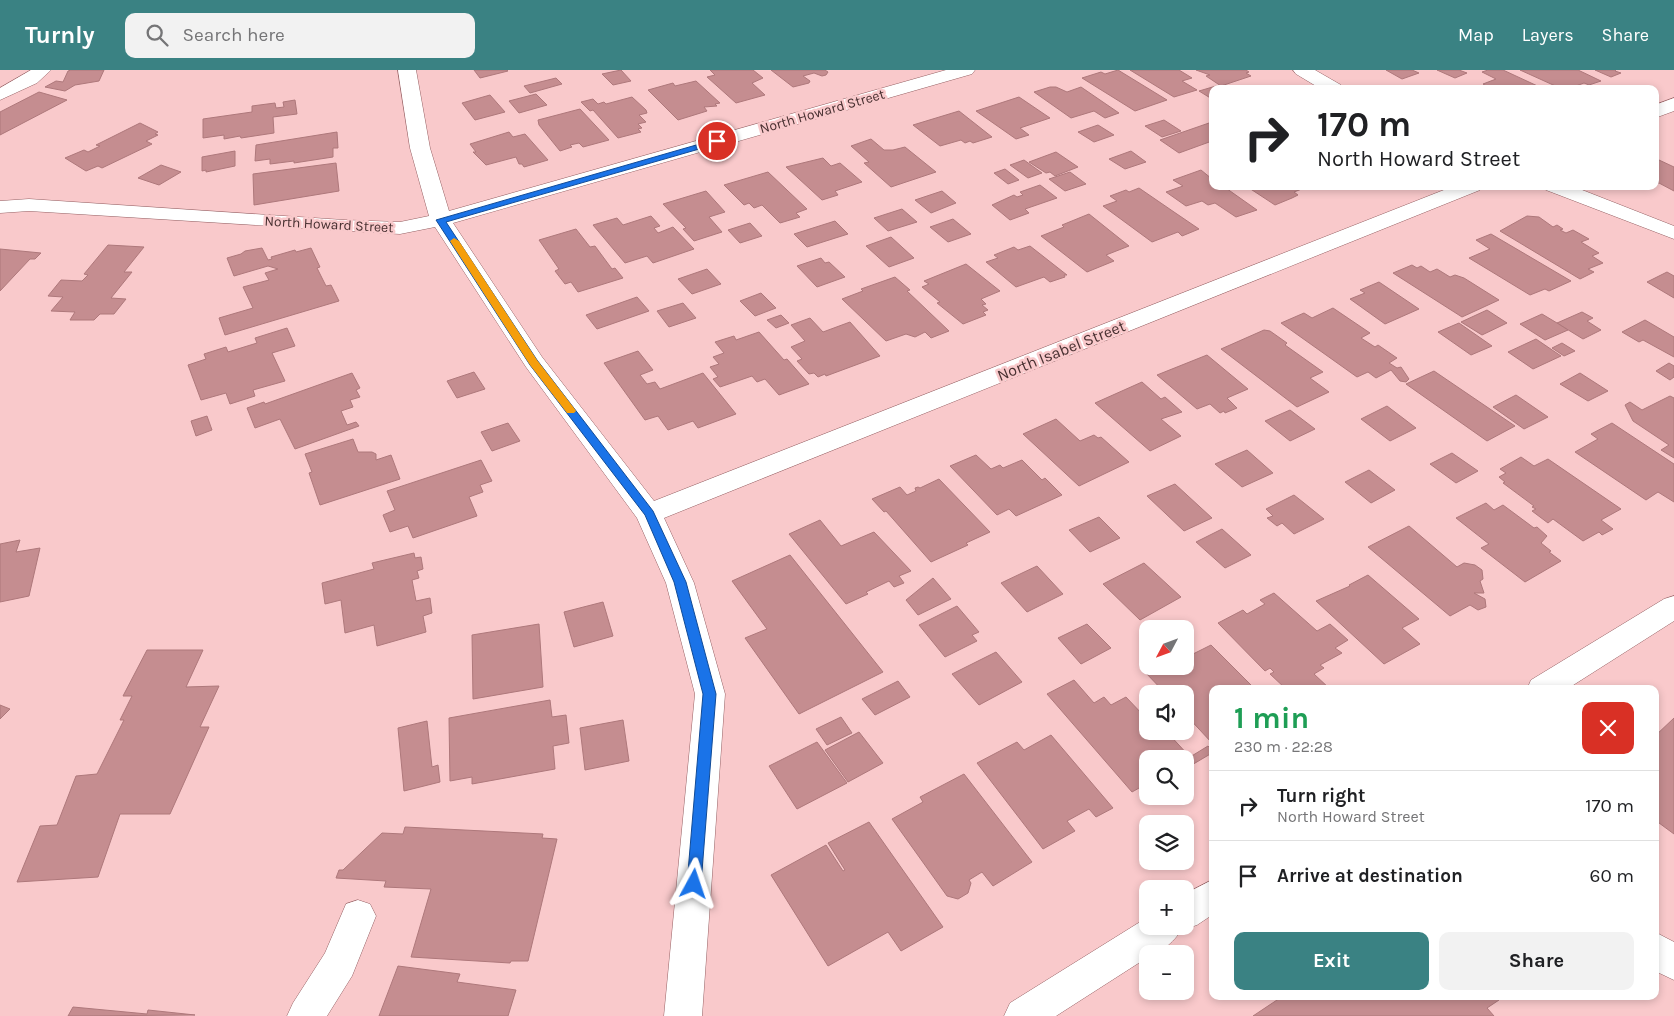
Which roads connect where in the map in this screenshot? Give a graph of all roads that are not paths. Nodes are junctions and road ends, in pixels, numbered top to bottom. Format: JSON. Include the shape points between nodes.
{"nodes":[{"id":1,"x":42,"y":70,"type":"edge"},
{"id":2,"x":407,"y":70,"type":"edge"},
{"id":3,"x":966,"y":70,"type":"edge"},
{"id":4,"x":1302,"y":70,"type":"edge"},
{"id":5,"x":1328,"y":85,"type":"edge"},
{"id":6,"x":0,"y":95,"type":"edge"},
{"id":7,"x":1674,"y":104,"type":"edge"},
{"id":8,"x":1659,"y":110,"type":"edge"},
{"id":9,"x":1463,"y":190,"type":"edge"},
{"id":10,"x":1563,"y":190,"type":"edge"},
{"id":11,"x":0,"y":207,"type":"edge"},
{"id":12,"x":441,"y":220,"type":"junction"},
{"id":13,"x":1674,"y":233,"type":"edge"},
{"id":14,"x":650,"y":514,"type":"junction"},
{"id":15,"x":1674,"y":607,"type":"edge"},
{"id":16,"x":1548,"y":685,"type":"edge"},
{"id":17,"x":1209,"y":898,"type":"edge"},
{"id":18,"x":1194,"y":907,"type":"edge"},
{"id":19,"x":358,"y":916,"type":"dead end"},
{"id":20,"x":1151,"y":935,"type":"edge"},
{"id":21,"x":1659,"y":952,"type":"edge"},
{"id":22,"x":1674,"y":963,"type":"edge"},
{"id":23,"x":306,"y":1016,"type":"edge"},
{"id":24,"x":683,"y":1016,"type":"edge"},
{"id":25,"x":1023,"y":1016,"type":"edge"}],
"edges":[{"from":1,"to":6,"type":"street"},
{"from":2,"to":12,"type":"street","via":[[420,148]]},
{"from":3,"to":12,"type":"street","name":"North Howard Street"},
{"from":4,"to":5,"type":"street"},
{"from":7,"to":8,"type":"street"},
{"from":9,"to":14,"type":"street","name":"North Isabel Street"},
{"from":10,"to":13,"type":"street"},
{"from":11,"to":12,"type":"street","name":"North Howard Street","via":[[29,205],[400,228]]},
{"from":12,"to":14,"type":"street","via":[[534,362]]},
{"from":14,"to":24,"type":"street","via":[[680,582],[710,694]]},
{"from":15,"to":16,"type":"street"},
{"from":17,"to":18,"type":"street"},
{"from":19,"to":23,"type":"street","via":[[339,964]]},
{"from":20,"to":25,"type":"street"},
{"from":21,"to":22,"type":"street"}]}
